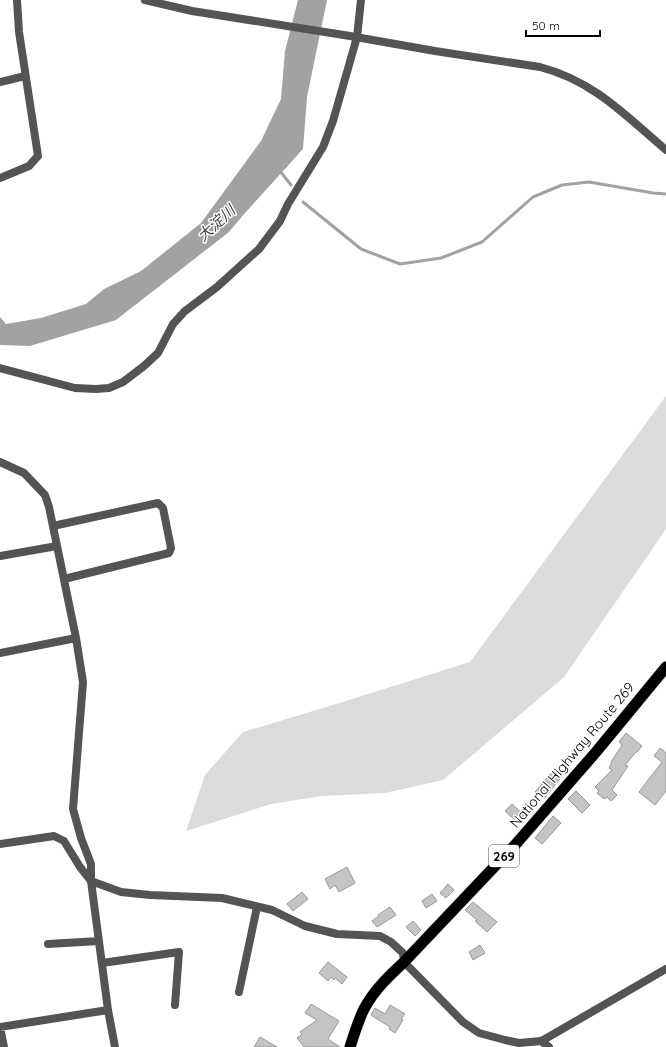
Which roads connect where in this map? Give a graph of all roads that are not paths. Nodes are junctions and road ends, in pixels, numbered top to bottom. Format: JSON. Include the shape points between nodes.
{"nodes":[{"id":1,"x":17,"y":0,"type":"edge"},
{"id":2,"x":145,"y":0,"type":"edge"},
{"id":3,"x":361,"y":0,"type":"edge"},
{"id":4,"x":354,"y":36,"type":"junction"},
{"id":5,"x":26,"y":76,"type":"junction"},
{"id":6,"x":0,"y":82,"type":"edge"},
{"id":7,"x":666,"y":150,"type":"edge"},
{"id":8,"x":0,"y":178,"type":"edge"},
{"id":9,"x":0,"y":368,"type":"edge"},
{"id":10,"x":0,"y":462,"type":"edge"},
{"id":11,"x":53,"y":526,"type":"junction"},
{"id":12,"x":58,"y":546,"type":"junction"},
{"id":13,"x":0,"y":556,"type":"edge"},
{"id":14,"x":64,"y":579,"type":"junction"},
{"id":15,"x":76,"y":638,"type":"junction"},
{"id":16,"x":0,"y":653,"type":"edge"},
{"id":17,"x":666,"y":667,"type":"edge"},
{"id":18,"x":0,"y":844,"type":"edge"},
{"id":19,"x":91,"y":881,"type":"junction"},
{"id":20,"x":257,"y":907,"type":"junction"},
{"id":21,"x":99,"y":941,"type":"junction"},
{"id":22,"x":48,"y":944,"type":"dead end"},
{"id":23,"x":404,"y":962,"type":"junction"},
{"id":24,"x":102,"y":963,"type":"junction"},
{"id":25,"x":666,"y":969,"type":"edge"},
{"id":26,"x":239,"y":992,"type":"dead end"},
{"id":27,"x":175,"y":1005,"type":"dead end"},
{"id":28,"x":108,"y":1010,"type":"junction"},
{"id":29,"x":0,"y":1027,"type":"edge"},
{"id":30,"x":541,"y":1041,"type":"junction"},
{"id":31,"x":529,"y":1042,"type":"junction"},
{"id":32,"x":4,"y":1047,"type":"edge"},
{"id":33,"x":116,"y":1047,"type":"edge"},
{"id":34,"x":350,"y":1047,"type":"edge"},
{"id":35,"x":519,"y":1047,"type":"edge"},
{"id":36,"x":549,"y":1047,"type":"edge"}],
"edges":[{"from":1,"to":5,"type":"street"},
{"from":2,"to":4,"type":"street","via":[[192,11]]},
{"from":3,"to":4,"type":"street"},
{"from":4,"to":7,"type":"street","via":[[555,71],[595,91]]},
{"from":4,"to":9,"type":"street","via":[[334,121],[323,146],[280,221],[259,249],[173,324],[158,352],[144,366],[123,382],[96,390],[75,388]]},
{"from":5,"to":6,"type":"street"},
{"from":5,"to":8,"type":"street","via":[[38,156],[29,166]]},
{"from":10,"to":11,"type":"street","via":[[24,473],[45,495]]},
{"from":11,"to":12,"type":"street"},
{"from":11,"to":14,"type":"street","via":[[158,503],[163,508],[171,548],[169,553]]},
{"from":12,"to":13,"type":"street"},
{"from":12,"to":14,"type":"street"},
{"from":14,"to":15,"type":"street"},
{"from":15,"to":16,"type":"street"},
{"from":15,"to":19,"type":"street","via":[[83,682],[73,809],[91,864]]},
{"from":17,"to":23,"type":"highway","name":"National Highway Route 269","number":"269","via":[[515,845]]},
{"from":18,"to":19,"type":"street","via":[[54,836],[64,841]]},
{"from":19,"to":20,"type":"street","via":[[121,892],[222,898]]},
{"from":19,"to":21,"type":"street"},
{"from":20,"to":23,"type":"street","via":[[272,910],[305,926],[337,934],[380,936],[403,953]]},
{"from":20,"to":26,"type":"street"},
{"from":21,"to":22,"type":"street"},
{"from":21,"to":24,"type":"street"},
{"from":23,"to":31,"type":"street","via":[[463,1022],[479,1033],[519,1043]]},
{"from":23,"to":34,"type":"highway","name":"National Highway Route 269","number":"269","via":[[385,980],[364,1009]]},
{"from":24,"to":27,"type":"street","via":[[179,952]]},
{"from":24,"to":28,"type":"street"},
{"from":25,"to":30,"type":"street"},
{"from":28,"to":29,"type":"street"},
{"from":28,"to":33,"type":"street"},
{"from":29,"to":32,"type":"street"},
{"from":30,"to":31,"type":"street"},
{"from":30,"to":36,"type":"street"},
{"from":31,"to":35,"type":"street"}]}
